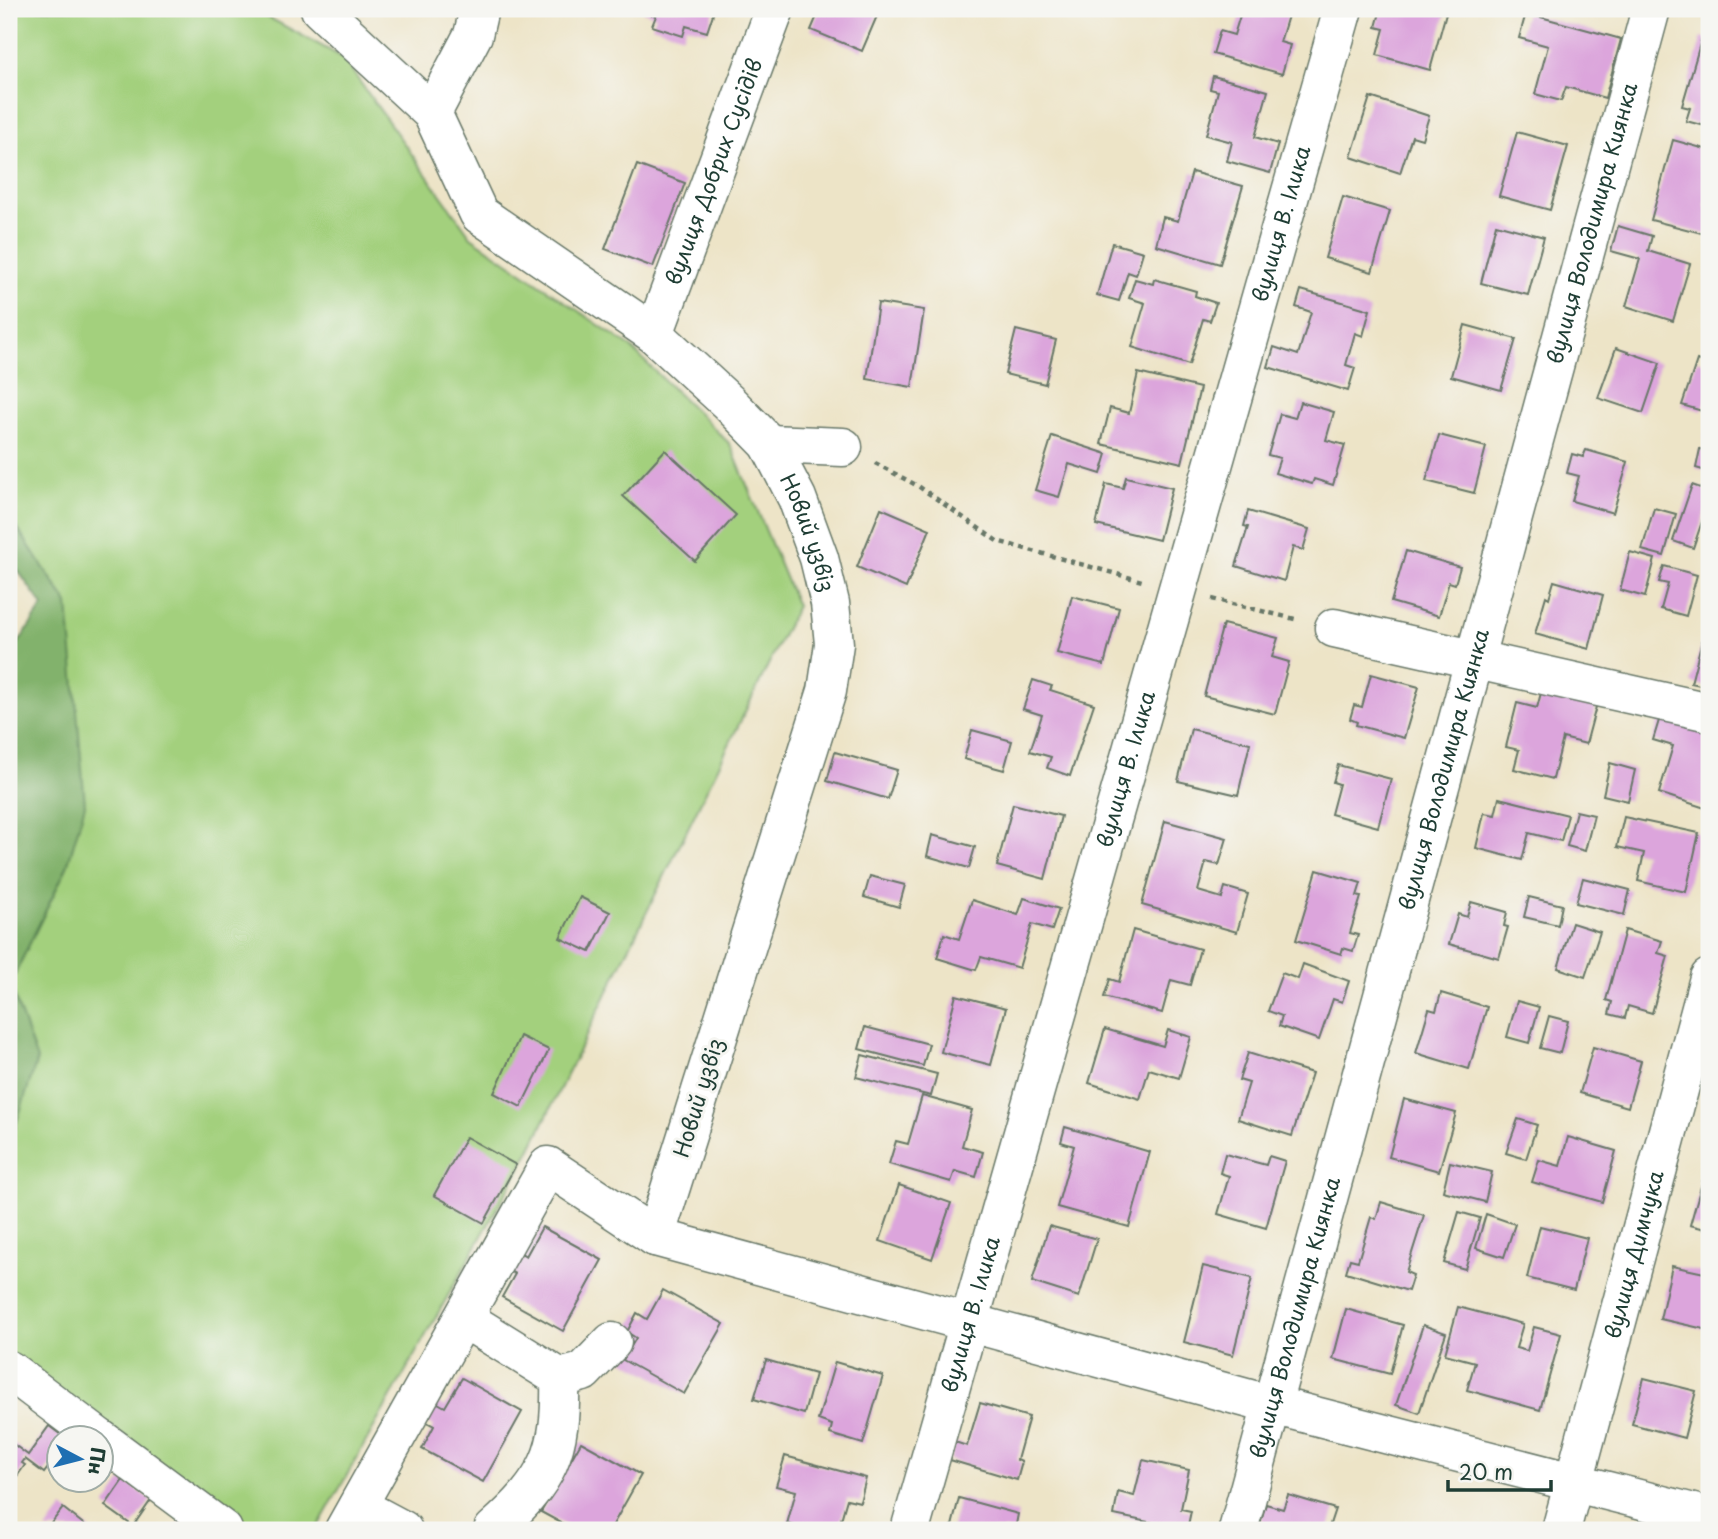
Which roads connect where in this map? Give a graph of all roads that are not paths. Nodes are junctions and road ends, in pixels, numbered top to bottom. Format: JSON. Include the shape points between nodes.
{"nodes":[{"id":1,"x":320,"y":9,"type":"edge"},
{"id":2,"x":479,"y":9,"type":"edge"},
{"id":3,"x":775,"y":9,"type":"edge"},
{"id":4,"x":1343,"y":9,"type":"edge"},
{"id":5,"x":1651,"y":9,"type":"edge"},
{"id":6,"x":432,"y":113,"type":"junction"},
{"id":7,"x":654,"y":334,"type":"junction"},
{"id":8,"x":769,"y":444,"type":"junction"},
{"id":9,"x":843,"y":447,"type":"road end"},
{"id":10,"x":1334,"y":628,"type":"road end"},
{"id":11,"x":1476,"y":659,"type":"junction"},
{"id":12,"x":1709,"y":712,"type":"edge"},
{"id":13,"x":1709,"y":978,"type":"edge"},
{"id":14,"x":655,"y":1237,"type":"junction"},
{"id":15,"x":465,"y":1319,"type":"junction"},
{"id":16,"x":971,"y":1321,"type":"junction"},
{"id":17,"x":612,"y":1342,"type":"dead end"},
{"id":18,"x":9,"y":1370,"type":"edge"},
{"id":19,"x":560,"y":1378,"type":"junction"},
{"id":20,"x":1272,"y":1405,"type":"junction"},
{"id":21,"x":81,"y":1424,"type":"edge"},
{"id":22,"x":116,"y":1450,"type":"edge"},
{"id":23,"x":1572,"y":1482,"type":"junction"},
{"id":24,"x":1709,"y":1517,"type":"edge"},
{"id":25,"x":351,"y":1518,"type":"edge"},
{"id":26,"x":223,"y":1530,"type":"edge"},
{"id":27,"x":403,"y":1530,"type":"edge"},
{"id":28,"x":493,"y":1530,"type":"edge"},
{"id":29,"x":910,"y":1530,"type":"edge"},
{"id":30,"x":1238,"y":1530,"type":"edge"},
{"id":31,"x":1561,"y":1530,"type":"edge"}],
"edges":[{"from":1,"to":6,"type":"street","name":"Новий узвіз"},
{"from":2,"to":6,"type":"street","via":[[473,34]]},
{"from":3,"to":7,"type":"street","name":"вулиця Добрих Сусідів"},
{"from":4,"to":16,"type":"street","name":"вулиця В. Ілика"},
{"from":5,"to":11,"type":"street","name":"вулиця Володимира Киянка"},
{"from":6,"to":7,"type":"street","name":"Новий узвіз","via":[[479,214]]},
{"from":7,"to":8,"type":"street","name":"Новий узвіз"},
{"from":8,"to":9,"type":"street"},
{"from":8,"to":14,"type":"street","name":"Новий узвіз","via":[[797,498],[825,580],[834,644],[827,691]]},
{"from":10,"to":11,"type":"street"},
{"from":11,"to":12,"type":"street"},
{"from":11,"to":20,"type":"street","name":"вулиця Володимира Киянка"},
{"from":13,"to":23,"type":"street","name":"вулиця Димчука"},
{"from":14,"to":15,"type":"street","via":[[548,1166]]},
{"from":14,"to":16,"type":"street"},
{"from":15,"to":19,"type":"street"},
{"from":15,"to":25,"type":"street"},
{"from":16,"to":20,"type":"street"},
{"from":16,"to":29,"type":"street","name":"вулиця В. Ілика"},
{"from":17,"to":19,"type":"street","via":[[583,1372]]},
{"from":18,"to":21,"type":"street"},
{"from":19,"to":28,"type":"street","via":[[556,1448],[543,1477]]},
{"from":20,"to":23,"type":"street"},
{"from":20,"to":30,"type":"street","name":"вулиця Володимира Киянка"},
{"from":22,"to":26,"type":"street"},
{"from":23,"to":24,"type":"street"},
{"from":23,"to":31,"type":"street","name":"вулиця Димчука"},
{"from":25,"to":27,"type":"street"}]}
